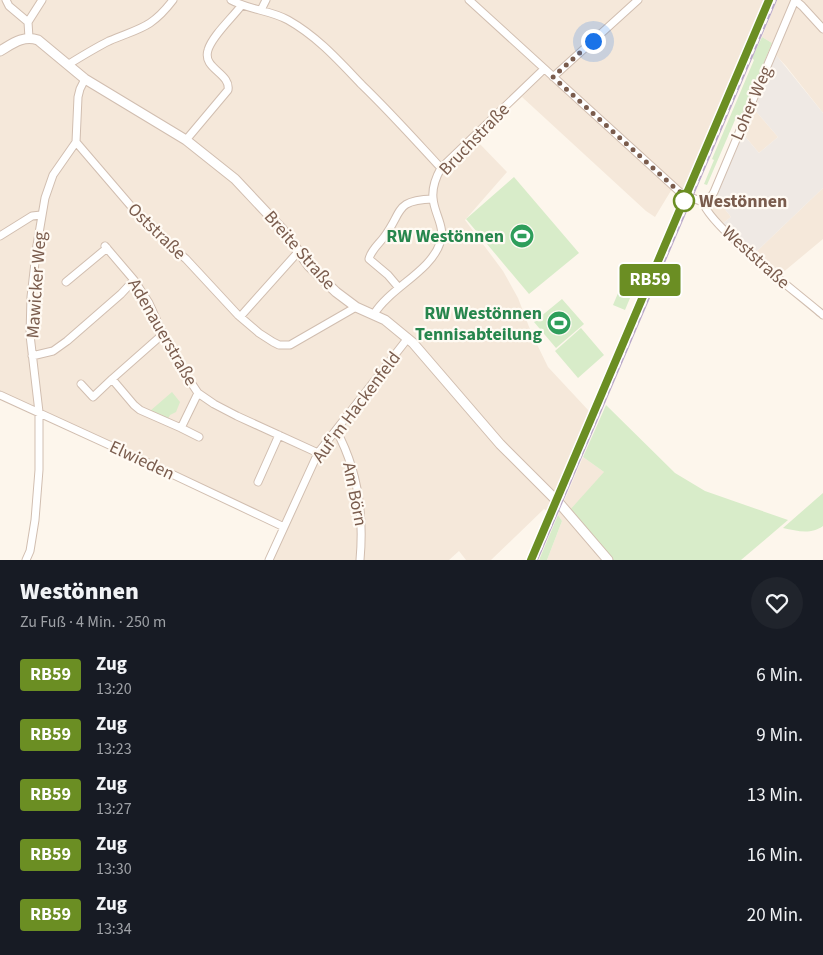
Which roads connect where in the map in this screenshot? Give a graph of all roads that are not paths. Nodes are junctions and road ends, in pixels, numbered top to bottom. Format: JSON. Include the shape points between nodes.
{"nodes":[{"id":1,"x":6,"y":0,"type":"edge"},
{"id":2,"x":42,"y":0,"type":"edge"},
{"id":3,"x":173,"y":0,"type":"edge"},
{"id":4,"x":231,"y":0,"type":"edge"},
{"id":5,"x":266,"y":0,"type":"edge"},
{"id":6,"x":638,"y":0,"type":"edge"},
{"id":7,"x":795,"y":0,"type":"edge"},
{"id":8,"x":474,"y":1,"type":"edge"},
{"id":9,"x":241,"y":6,"type":"junction"},
{"id":10,"x":261,"y":10,"type":"junction"},
{"id":11,"x":28,"y":22,"type":"junction"},
{"id":12,"x":823,"y":30,"type":"edge"},
{"id":13,"x":29,"y":38,"type":"junction"},
{"id":14,"x":0,"y":51,"type":"edge"},
{"id":15,"x":69,"y":64,"type":"junction"},
{"id":16,"x":544,"y":69,"type":"junction"},
{"id":17,"x":553,"y":77,"type":"junction"},
{"id":18,"x":85,"y":79,"type":"junction"},
{"id":19,"x":186,"y":140,"type":"junction"},
{"id":20,"x":76,"y":142,"type":"junction"},
{"id":21,"x":441,"y":168,"type":"junction"},
{"id":22,"x":433,"y":199,"type":"junction"},
{"id":23,"x":703,"y":202,"type":"junction"},
{"id":24,"x":41,"y":215,"type":"junction"},
{"id":25,"x":0,"y":236,"type":"edge"},
{"id":26,"x":299,"y":252,"type":"junction"},
{"id":27,"x":134,"y":280,"type":"junction"},
{"id":28,"x":66,"y":282,"type":"dead end"},
{"id":29,"x":400,"y":288,"type":"junction"},
{"id":30,"x":356,"y":307,"type":"junction"},
{"id":31,"x":374,"y":314,"type":"junction"},
{"id":32,"x":823,"y":315,"type":"edge"},
{"id":33,"x":240,"y":317,"type":"junction"},
{"id":34,"x":163,"y":334,"type":"junction"},
{"id":35,"x":408,"y":338,"type":"junction"},
{"id":36,"x":32,"y":356,"type":"junction"},
{"id":37,"x":112,"y":379,"type":"junction"},
{"id":38,"x":81,"y":384,"type":"dead end"},
{"id":39,"x":198,"y":393,"type":"junction"},
{"id":40,"x":0,"y":395,"type":"edge"},
{"id":41,"x":39,"y":412,"type":"junction"},
{"id":42,"x":180,"y":428,"type":"junction"},
{"id":43,"x":336,"y":430,"type":"junction"},
{"id":44,"x":279,"y":435,"type":"junction"},
{"id":45,"x":199,"y":437,"type":"dead end"},
{"id":46,"x":318,"y":453,"type":"junction"},
{"id":47,"x":258,"y":482,"type":"dead end"},
{"id":48,"x":284,"y":527,"type":"junction"},
{"id":49,"x":26,"y":560,"type":"edge"},
{"id":50,"x":269,"y":560,"type":"edge"},
{"id":51,"x":360,"y":560,"type":"edge"},
{"id":52,"x":608,"y":560,"type":"edge"}],
"edges":[{"from":1,"to":11,"type":"street"},
{"from":2,"to":11,"type":"street"},
{"from":3,"to":15,"type":"street","via":[[151,23]]},
{"from":4,"to":9,"type":"street"},
{"from":5,"to":10,"type":"street"},
{"from":6,"to":17,"type":"street"},
{"from":7,"to":12,"type":"street"},
{"from":7,"to":23,"type":"street","name":"Loher Weg","via":[[714,192]]},
{"from":8,"to":16,"type":"street"},
{"from":9,"to":10,"type":"street"},
{"from":9,"to":19,"type":"street","via":[[207,51],[208,61],[228,82],[228,90]]},
{"from":10,"to":21,"type":"street","via":[[292,23],[330,51]]},
{"from":11,"to":13,"type":"street"},
{"from":13,"to":14,"type":"street"},
{"from":13,"to":15,"type":"street","name":"Breite Straße","via":[[38,40]]},
{"from":15,"to":18,"type":"street","name":"Breite Straße"},
{"from":16,"to":17,"type":"street"},
{"from":16,"to":21,"type":"street","name":"Bruchstraße"},
{"from":17,"to":23,"type":"street","via":[[682,194]]},
{"from":18,"to":19,"type":"street","name":"Breite Straße"},
{"from":18,"to":20,"type":"street","via":[[78,98]]},
{"from":19,"to":26,"type":"street","name":"Breite Straße","via":[[241,185],[282,228]]},
{"from":20,"to":24,"type":"street","name":"Mawicker Weg","via":[[53,175]]},
{"from":20,"to":33,"type":"street","name":"Oststraße","via":[[148,226],[186,259]]},
{"from":21,"to":22,"type":"street","name":"Bruchstraße","via":[[435,180]]},
{"from":22,"to":29,"type":"street","name":"Bruchstraße","via":[[441,226],[440,243],[430,260]]},
{"from":22,"to":29,"type":"street","via":[[414,201],[402,207],[370,254],[369,259]]},
{"from":23,"to":32,"type":"street","name":"Weststraße","via":[[708,212],[743,248]]},
{"from":24,"to":25,"type":"street","via":[[32,216]]},
{"from":24,"to":36,"type":"street","name":"Mawicker Weg","via":[[31,304]]},
{"from":26,"to":30,"type":"street","name":"Breite Straße","via":[[327,284]]},
{"from":26,"to":33,"type":"street"},
{"from":27,"to":28,"type":"street","name":"Adenauerstraße","via":[[106,247]]},
{"from":27,"to":34,"type":"street","name":"Adenauerstraße"},
{"from":27,"to":36,"type":"street","via":[[67,341],[53,351]]},
{"from":29,"to":31,"type":"street","name":"Bruchstraße","via":[[381,303]]},
{"from":30,"to":31,"type":"street","name":"Breite Straße"},
{"from":30,"to":33,"type":"street","name":"Oststraße","via":[[284,346],[273,342]]},
{"from":31,"to":35,"type":"street","name":"Breite Straße"},
{"from":34,"to":37,"type":"street"},
{"from":34,"to":39,"type":"street","name":"Adenauerstraße"},
{"from":35,"to":43,"type":"street","name":"Auf'm Hackenfeld"},
{"from":35,"to":52,"type":"street","name":"Breite Straße","via":[[500,444],[560,504]]},
{"from":36,"to":41,"type":"street","name":"Mawicker Weg"},
{"from":37,"to":38,"type":"street","via":[[92,397]]},
{"from":37,"to":42,"type":"street","via":[[140,410]]},
{"from":39,"to":42,"type":"street"},
{"from":39,"to":44,"type":"street","name":"Adenauerstraße"},
{"from":40,"to":41,"type":"street","name":"Elwieden"},
{"from":41,"to":48,"type":"street","name":"Elwieden"},
{"from":41,"to":49,"type":"street","name":"Mawicker Weg","via":[[36,520]]},
{"from":42,"to":45,"type":"street"},
{"from":43,"to":46,"type":"street","name":"Auf'm Hackenfeld"},
{"from":43,"to":51,"type":"street","name":"Am Börn","via":[[352,464],[358,492],[362,534]]},
{"from":44,"to":46,"type":"street","name":"Adenauerstraße"},
{"from":44,"to":47,"type":"street"},
{"from":46,"to":48,"type":"street","name":"Auf'm Hackenfeld"},
{"from":48,"to":50,"type":"street","name":"Auf'm Hackenfeld"}]}
